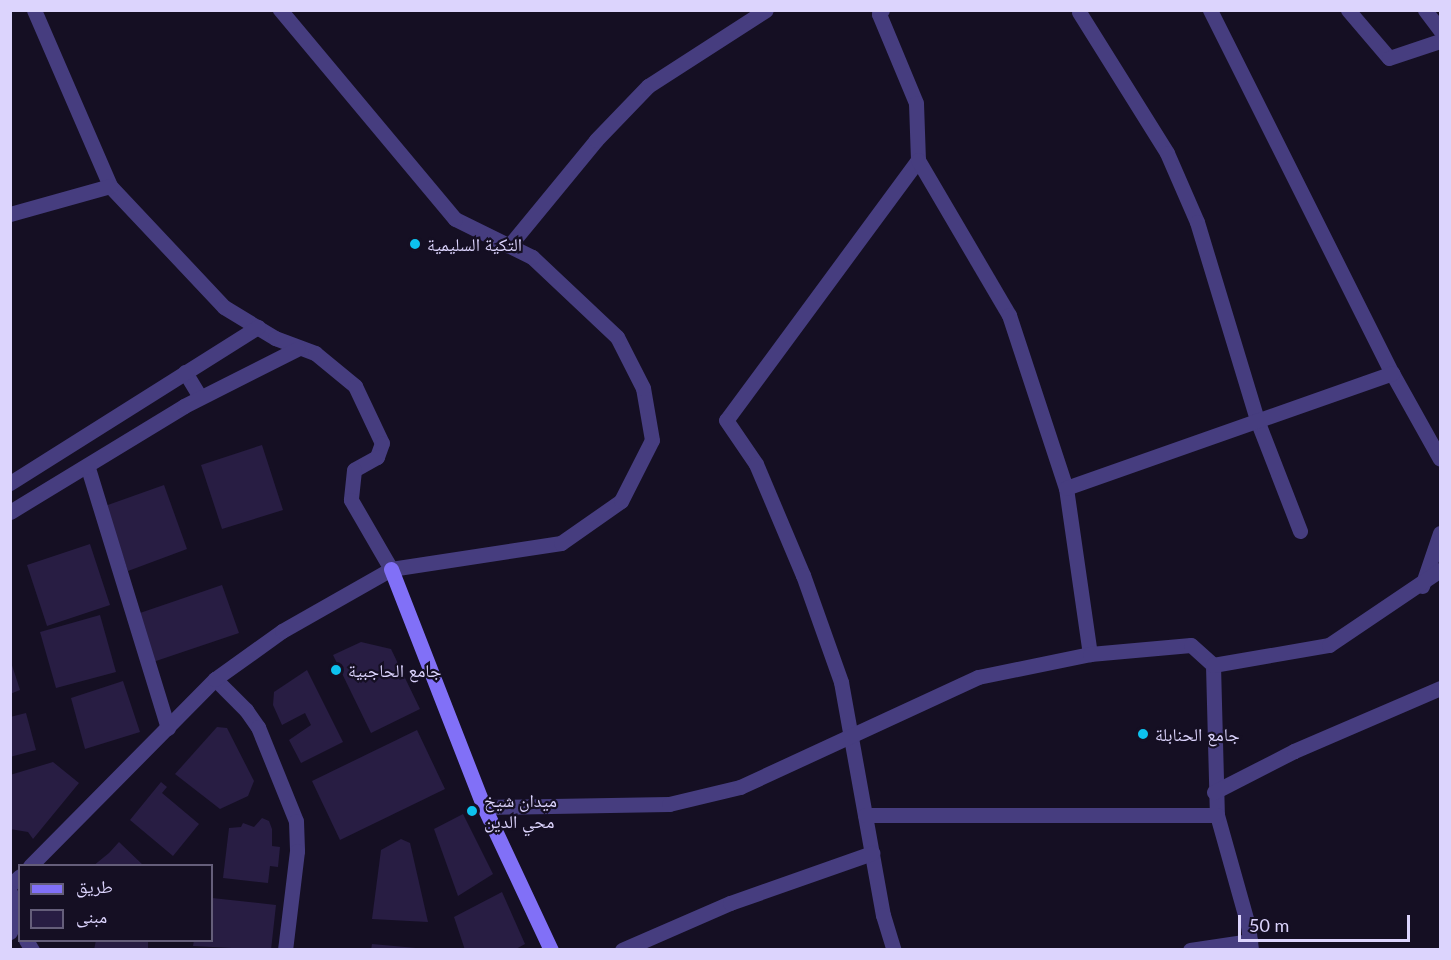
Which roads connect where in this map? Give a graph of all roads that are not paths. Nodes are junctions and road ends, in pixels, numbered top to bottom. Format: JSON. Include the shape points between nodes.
{"nodes":[{"id":1,"x":34,"y":10,"type":"edge"},
{"id":2,"x":280,"y":10,"type":"edge"},
{"id":3,"x":766,"y":10,"type":"edge"},
{"id":4,"x":882,"y":10,"type":"edge"},
{"id":5,"x":1210,"y":10,"type":"edge"},
{"id":6,"x":1348,"y":10,"type":"edge"},
{"id":7,"x":1425,"y":10,"type":"edge"},
{"id":8,"x":1078,"y":12,"type":"edge"},
{"id":9,"x":1440,"y":30,"type":"edge"},
{"id":10,"x":1440,"y":41,"type":"edge"},
{"id":11,"x":918,"y":160,"type":"junction"},
{"id":12,"x":110,"y":186,"type":"junction"},
{"id":13,"x":10,"y":214,"type":"edge"},
{"id":14,"x":509,"y":246,"type":"junction"},
{"id":15,"x":258,"y":327,"type":"junction"},
{"id":16,"x":297,"y":349,"type":"junction"},
{"id":17,"x":185,"y":372,"type":"junction"},
{"id":18,"x":1392,"y":374,"type":"junction"},
{"id":19,"x":200,"y":397,"type":"junction"},
{"id":20,"x":1257,"y":420,"type":"junction"},
{"id":21,"x":1440,"y":459,"type":"edge"},
{"id":22,"x":88,"y":468,"type":"junction"},
{"id":23,"x":10,"y":483,"type":"edge"},
{"id":24,"x":1066,"y":488,"type":"junction"},
{"id":25,"x":10,"y":512,"type":"edge"},
{"id":26,"x":1300,"y":531,"type":"dead end"},
{"id":27,"x":1440,"y":533,"type":"edge"},
{"id":28,"x":391,"y":569,"type":"junction"},
{"id":29,"x":1440,"y":570,"type":"edge"},
{"id":30,"x":1422,"y":586,"type":"junction"},
{"id":31,"x":1090,"y":654,"type":"junction"},
{"id":32,"x":1213,"y":665,"type":"junction"},
{"id":33,"x":215,"y":679,"type":"junction"},
{"id":34,"x":1440,"y":688,"type":"edge"},
{"id":35,"x":168,"y":728,"type":"junction"},
{"id":36,"x":852,"y":732,"type":"junction"},
{"id":37,"x":1214,"y":792,"type":"junction"},
{"id":38,"x":484,"y":807,"type":"junction"},
{"id":39,"x":865,"y":814,"type":"junction"},
{"id":40,"x":1217,"y":815,"type":"junction"},
{"id":41,"x":872,"y":854,"type":"junction"},
{"id":42,"x":32,"y":864,"type":"edge"},
{"id":43,"x":10,"y":892,"type":"edge"},
{"id":44,"x":15,"y":930,"type":"edge"},
{"id":45,"x":1251,"y":945,"type":"edge"},
{"id":46,"x":285,"y":950,"type":"edge"},
{"id":47,"x":551,"y":950,"type":"edge"},
{"id":48,"x":622,"y":950,"type":"edge"},
{"id":49,"x":894,"y":950,"type":"edge"},
{"id":50,"x":1190,"y":950,"type":"edge"}],
"edges":[{"from":1,"to":12,"type":"street"},
{"from":2,"to":14,"type":"street","via":[[455,219]]},
{"from":3,"to":14,"type":"street","via":[[648,86],[596,140]]},
{"from":4,"to":11,"type":"street","via":[[879,14],[916,103]]},
{"from":5,"to":18,"type":"street"},
{"from":6,"to":10,"type":"street","via":[[1389,58]]},
{"from":7,"to":9,"type":"street"},
{"from":8,"to":20,"type":"street","via":[[1167,153],[1197,222]]},
{"from":11,"to":24,"type":"street","via":[[1009,315]]},
{"from":11,"to":36,"type":"street","via":[[726,420],[756,464],[803,575],[841,682]]},
{"from":12,"to":13,"type":"street"},
{"from":12,"to":15,"type":"street","via":[[200,285],[224,307]]},
{"from":14,"to":28,"type":"street","via":[[532,257],[617,337],[643,388],[652,440],[621,501],[561,543]]},
{"from":15,"to":16,"type":"street"},
{"from":15,"to":17,"type":"street"},
{"from":16,"to":19,"type":"street"},
{"from":16,"to":28,"type":"street","via":[[315,353],[355,386],[376,427],[382,443],[377,458],[354,470],[351,500]]},
{"from":17,"to":19,"type":"street"},
{"from":17,"to":23,"type":"street","via":[[75,446]]},
{"from":18,"to":20,"type":"street"},
{"from":18,"to":21,"type":"street"},
{"from":19,"to":22,"type":"street"},
{"from":20,"to":24,"type":"street"},
{"from":20,"to":26,"type":"street"},
{"from":22,"to":25,"type":"street"},
{"from":22,"to":35,"type":"street"},
{"from":24,"to":31,"type":"street"},
{"from":27,"to":30,"type":"street"},
{"from":28,"to":33,"type":"street","via":[[282,631]]},
{"from":28,"to":38,"type":"main road"},
{"from":29,"to":30,"type":"street"},
{"from":30,"to":32,"type":"street","via":[[1329,645]]},
{"from":31,"to":32,"type":"street","via":[[1191,645]]},
{"from":31,"to":36,"type":"street","via":[[978,677]]},
{"from":32,"to":37,"type":"street"},
{"from":33,"to":35,"type":"street"},
{"from":33,"to":46,"type":"street","via":[[258,727],[296,822],[297,851]]},
{"from":34,"to":37,"type":"street","via":[[1294,751]]},
{"from":35,"to":42,"type":"street"},
{"from":36,"to":38,"type":"street","via":[[740,787],[669,804]]},
{"from":36,"to":39,"type":"street"},
{"from":37,"to":40,"type":"street"},
{"from":38,"to":47,"type":"main road"},
{"from":39,"to":40,"type":"street"},
{"from":39,"to":41,"type":"street"},
{"from":40,"to":45,"type":"street"},
{"from":41,"to":48,"type":"street","via":[[730,903]]},
{"from":41,"to":49,"type":"street"},
{"from":43,"to":44,"type":"street","via":[[18,906]]},
{"from":45,"to":50,"type":"street"}]}
